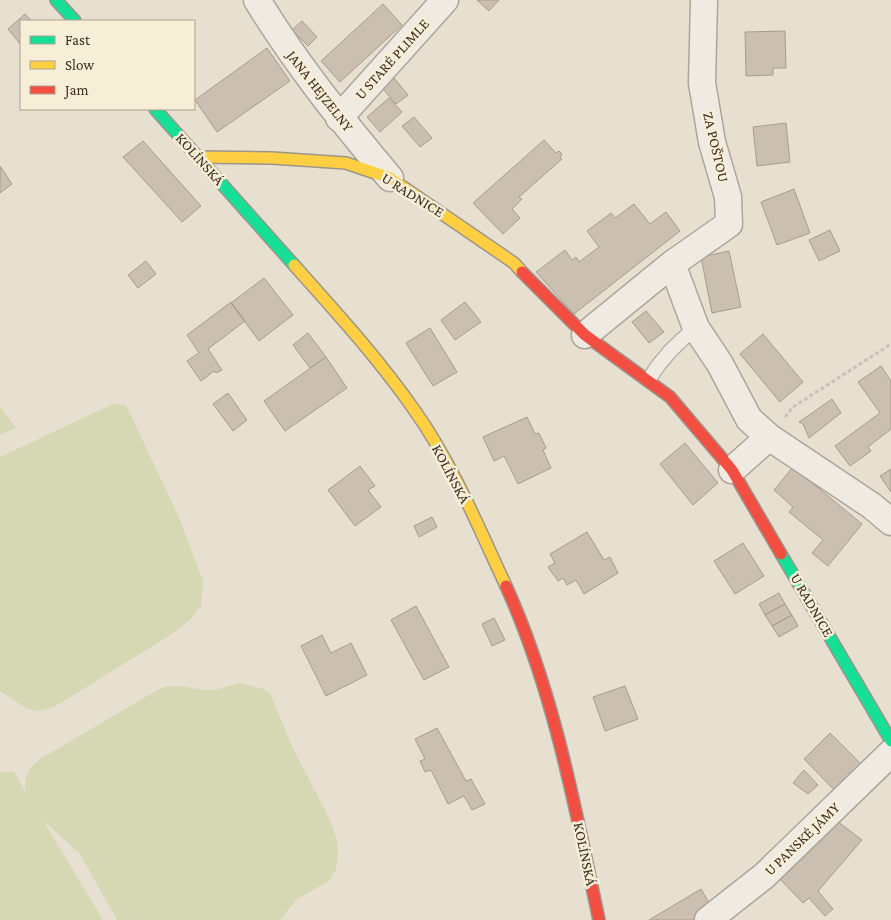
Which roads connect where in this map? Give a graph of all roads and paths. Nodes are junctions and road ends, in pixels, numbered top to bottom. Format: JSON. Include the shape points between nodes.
{"nodes":[{"id":1,"x":56,"y":0,"type":"edge"},
{"id":2,"x":257,"y":0,"type":"edge"},
{"id":3,"x":445,"y":0,"type":"edge"},
{"id":4,"x":704,"y":0,"type":"edge"},
{"id":5,"x":71,"y":11,"type":"edge"},
{"id":6,"x":156,"y":110,"type":"edge"},
{"id":7,"x":339,"y":118,"type":"junction"},
{"id":8,"x":198,"y":157,"type":"junction"},
{"id":9,"x":390,"y":178,"type":"junction"},
{"id":10,"x":672,"y":264,"type":"junction"},
{"id":11,"x":696,"y":328,"type":"junction"},
{"id":12,"x":585,"y":335,"type":"junction"},
{"id":13,"x":891,"y":344,"type":"edge"},
{"id":14,"x":649,"y":379,"type":"junction"},
{"id":15,"x":769,"y":437,"type":"junction"},
{"id":16,"x":732,"y":470,"type":"junction"},
{"id":17,"x":891,"y":522,"type":"edge"},
{"id":18,"x":891,"y":741,"type":"edge"},
{"id":19,"x":891,"y":753,"type":"edge"},
{"id":20,"x":599,"y":920,"type":"edge"},
{"id":21,"x":708,"y":920,"type":"edge"}],
"edges":[{"from":1,"to":5,"type":"street"},
{"from":2,"to":7,"type":"street","name":"JANA HEJZELNY","via":[[286,48]]},
{"from":3,"to":7,"type":"street","name":"U STARÉ PLIMLE"},
{"from":4,"to":10,"type":"street","name":"ZA POŠTOU","via":[[702,83],[712,142],[728,197],[729,224]]},
{"from":6,"to":8,"type":"street","name":"KOLÍNSKÁ"},
{"from":7,"to":9,"type":"street","name":"JANA HEJZELNY"},
{"from":8,"to":9,"type":"street","name":"U RADNICE","via":[[346,163]]},
{"from":8,"to":20,"type":"street","name":"KOLÍNSKÁ","via":[[350,328],[415,411],[456,478],[527,633],[567,769]]},
{"from":9,"to":12,"type":"street","name":"U RADNICE","via":[[514,263]]},
{"from":10,"to":11,"type":"street"},
{"from":10,"to":12,"type":"street"},
{"from":11,"to":14,"type":"lane","via":[[666,354]]},
{"from":11,"to":15,"type":"street","via":[[720,364],[749,419]]},
{"from":12,"to":14,"type":"street","name":"U RADNICE"},
{"from":13,"to":15,"type":"path","via":[[793,407]]},
{"from":14,"to":16,"type":"street","name":"U RADNICE","via":[[670,396]]},
{"from":15,"to":16,"type":"street"},
{"from":15,"to":17,"type":"street"},
{"from":16,"to":18,"type":"street","name":"U RADNICE"},
{"from":19,"to":21,"type":"street","name":"U PANSKÉ JÁMY","via":[[764,876]]}]}
